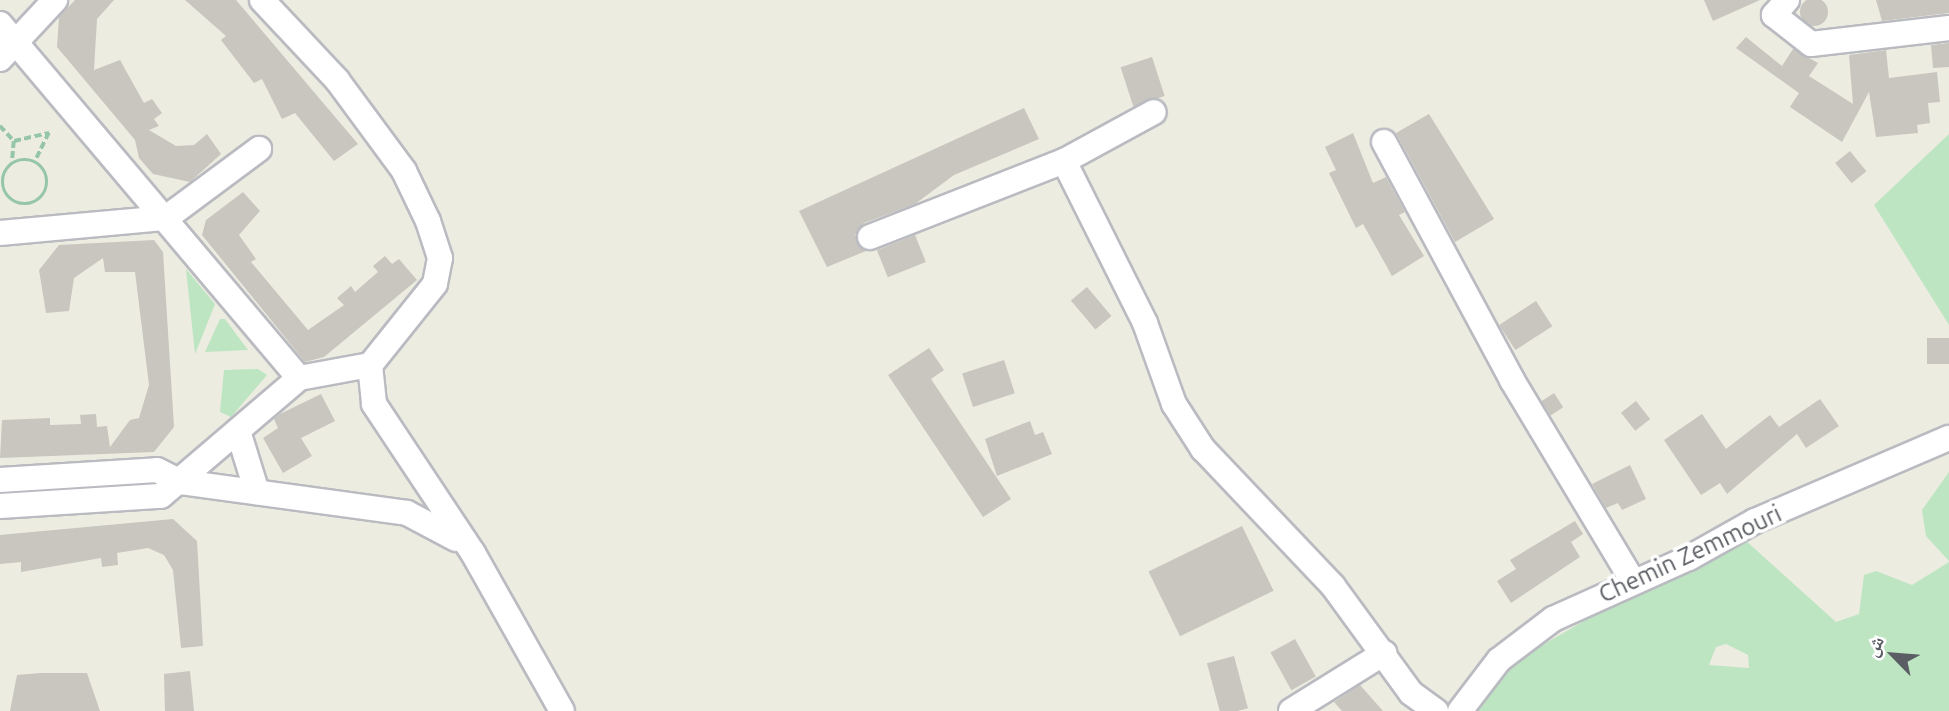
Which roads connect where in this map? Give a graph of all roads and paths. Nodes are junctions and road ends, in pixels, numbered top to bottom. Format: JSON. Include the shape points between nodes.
{"nodes":[{"id":1,"x":55,"y":0,"type":"edge"},
{"id":2,"x":262,"y":0,"type":"edge"},
{"id":3,"x":1776,"y":5,"type":"edge"},
{"id":4,"x":1949,"y":28,"type":"edge"},
{"id":5,"x":8,"y":31,"type":"edge"},
{"id":6,"x":0,"y":59,"type":"edge"},
{"id":7,"x":1154,"y":112,"type":"dead end"},
{"id":8,"x":0,"y":126,"type":"edge"},
{"id":9,"x":14,"y":141,"type":"junction"},
{"id":10,"x":1384,"y":142,"type":"dead end"},
{"id":11,"x":259,"y":149,"type":"dead end"},
{"id":12,"x":1064,"y":161,"type":"junction"},
{"id":13,"x":35,"y":162,"type":"junction"},
{"id":14,"x":9,"y":167,"type":"junction"},
{"id":15,"x":0,"y":173,"type":"edge"},
{"id":16,"x":166,"y":218,"type":"junction"},
{"id":17,"x":0,"y":233,"type":"edge"},
{"id":18,"x":870,"y":237,"type":"dead end"},
{"id":19,"x":369,"y":365,"type":"junction"},
{"id":20,"x":299,"y":378,"type":"junction"},
{"id":21,"x":238,"y":431,"type":"junction"},
{"id":22,"x":1949,"y":438,"type":"edge"},
{"id":23,"x":0,"y":480,"type":"edge"},
{"id":24,"x":181,"y":482,"type":"junction"},
{"id":25,"x":257,"y":492,"type":"junction"},
{"id":26,"x":0,"y":506,"type":"edge"},
{"id":27,"x":473,"y":553,"type":"junction"},
{"id":28,"x":1633,"y":581,"type":"junction"},
{"id":29,"x":1384,"y":653,"type":"junction"},
{"id":30,"x":562,"y":711,"type":"edge"},
{"id":31,"x":1291,"y":711,"type":"edge"},
{"id":32,"x":1436,"y":711,"type":"edge"},
{"id":33,"x":1460,"y":711,"type":"edge"}],
"edges":[{"from":1,"to":5,"type":"street"},
{"from":2,"to":19,"type":"street","via":[[337,80],[404,171],[440,258],[435,284]]},
{"from":3,"to":4,"type":"street","via":[[1811,44]]},
{"from":5,"to":6,"type":"street"},
{"from":5,"to":16,"type":"street"},
{"from":7,"to":12,"type":"street"},
{"from":8,"to":9,"type":"path"},
{"from":9,"to":13,"type":"path","via":[[49,133]]},
{"from":9,"to":14,"type":"path"},
{"from":10,"to":28,"type":"street","via":[[1512,380]]},
{"from":11,"to":16,"type":"street"},
{"from":12,"to":18,"type":"street"},
{"from":12,"to":29,"type":"street","via":[[1145,323],[1174,404],[1203,449],[1333,586]]},
{"from":13,"to":14,"type":"path"},
{"from":13,"to":14,"type":"path","via":[[48,184],[41,198],[26,205],[4,189]]},
{"from":14,"to":15,"type":"path"},
{"from":16,"to":17,"type":"street"},
{"from":16,"to":20,"type":"street"},
{"from":19,"to":20,"type":"street"},
{"from":19,"to":27,"type":"street","via":[[374,404]]},
{"from":20,"to":21,"type":"street"},
{"from":21,"to":24,"type":"street"},
{"from":21,"to":25,"type":"street"},
{"from":22,"to":28,"type":"street","name":"Chemin Zemmouri"},
{"from":23,"to":24,"type":"street","via":[[157,470]]},
{"from":24,"to":25,"type":"street"},
{"from":24,"to":26,"type":"street","via":[[161,496]]},
{"from":25,"to":27,"type":"street","via":[[407,513],[431,521]]},
{"from":27,"to":30,"type":"street"},
{"from":28,"to":33,"type":"street","name":"Chemin Zemmouri","via":[[1553,619],[1499,660]]},
{"from":29,"to":31,"type":"street"},
{"from":29,"to":32,"type":"street","via":[[1411,693]]}]}
